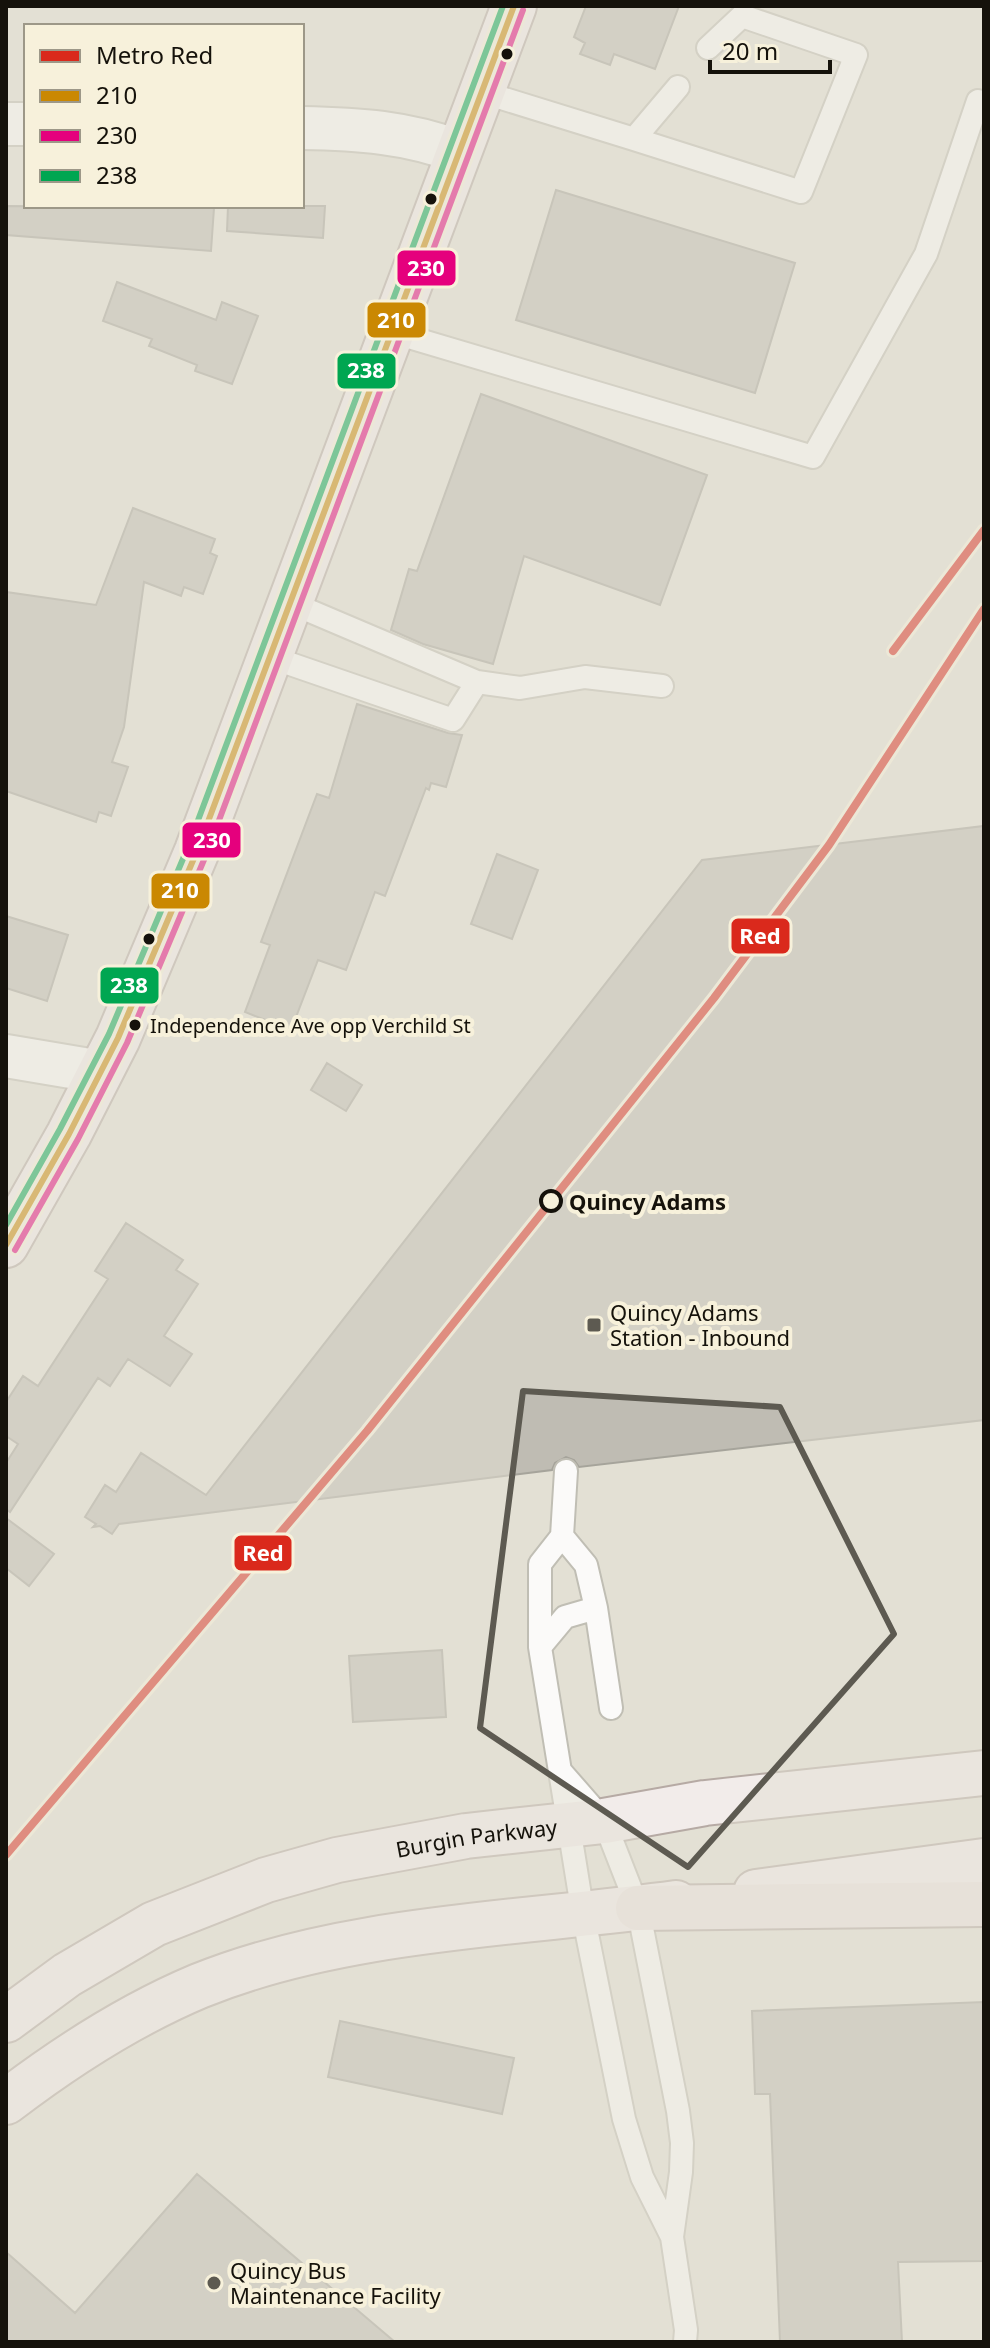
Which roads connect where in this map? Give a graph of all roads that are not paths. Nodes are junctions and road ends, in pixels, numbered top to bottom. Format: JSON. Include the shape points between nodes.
{"nodes":[{"id":1,"x":514,"y":6,"type":"edge"},
{"id":2,"x":708,"y":48,"type":"dead end"},
{"id":3,"x":678,"y":87,"type":"dead end"},
{"id":4,"x":482,"y":92,"type":"junction"},
{"id":5,"x":978,"y":101,"type":"dead end"},
{"id":6,"x":304,"y":128,"type":"edge"},
{"id":7,"x":634,"y":139,"type":"junction"},
{"id":8,"x":459,"y":152,"type":"junction"},
{"id":9,"x":392,"y":332,"type":"junction"},
{"id":10,"x":291,"y":603,"type":"junction"},
{"id":11,"x":270,"y":657,"type":"junction"},
{"id":12,"x":477,"y":682,"type":"junction"},
{"id":13,"x":662,"y":686,"type":"dead end"},
{"id":14,"x":6,"y":1056,"type":"edge"},
{"id":15,"x":101,"y":1072,"type":"junction"},
{"id":16,"x":6,"y":1245,"type":"edge"},
{"id":17,"x":566,"y":1471,"type":"dead end"},
{"id":18,"x":562,"y":1536,"type":"junction"},
{"id":19,"x":596,"y":1608,"type":"junction"},
{"id":20,"x":540,"y":1647,"type":"junction"},
{"id":21,"x":611,"y":1708,"type":"dead end"},
{"id":22,"x":561,"y":1772,"type":"junction"},
{"id":23,"x":984,"y":1773,"type":"edge"},
{"id":24,"x":586,"y":1823,"type":"junction"},
{"id":25,"x":984,"y":1861,"type":"edge"},
{"id":26,"x":984,"y":1904,"type":"edge"},
{"id":27,"x":638,"y":1908,"type":"junction"},
{"id":28,"x":583,"y":1914,"type":"junction"},
{"id":29,"x":6,"y":2020,"type":"edge"},
{"id":30,"x":6,"y":2102,"type":"edge"},
{"id":31,"x":672,"y":2237,"type":"junction"},
{"id":32,"x":685,"y":2342,"type":"edge"}],
"edges":[{"from":1,"to":4,"type":"main road"},
{"from":2,"to":7,"type":"lane","via":[[742,16],[856,55],[801,192]]},
{"from":3,"to":7,"type":"lane"},
{"from":4,"to":7,"type":"lane"},
{"from":4,"to":8,"type":"main road"},
{"from":5,"to":9,"type":"lane","via":[[926,254],[813,457]]},
{"from":6,"to":8,"type":"street","via":[[390,133]]},
{"from":8,"to":9,"type":"main road"},
{"from":9,"to":10,"type":"main road"},
{"from":10,"to":11,"type":"main road"},
{"from":10,"to":12,"type":"lane"},
{"from":11,"to":12,"type":"lane","via":[[453,720]]},
{"from":11,"to":15,"type":"main road","via":[[197,851]]},
{"from":12,"to":13,"type":"lane","via":[[520,688],[585,677]]},
{"from":14,"to":15,"type":"street"},
{"from":15,"to":16,"type":"main road"},
{"from":17,"to":18,"type":"lane"},
{"from":18,"to":19,"type":"lane","via":[[586,1565]]},
{"from":18,"to":20,"type":"lane","via":[[540,1564]]},
{"from":19,"to":20,"type":"lane","via":[[565,1617]]},
{"from":19,"to":21,"type":"lane"},
{"from":20,"to":22,"type":"lane"},
{"from":22,"to":24,"type":"lane"},
{"from":22,"to":24,"type":"lane"},
{"from":23,"to":24,"type":"main road","name":"Burgin Parkway","via":[[705,1803]]},
{"from":24,"to":27,"type":"lane"},
{"from":24,"to":28,"type":"lane"},
{"from":24,"to":29,"type":"main road","name":"Burgin Parkway","via":[[373,1851],[266,1880],[154,1924],[67,1975]]},
{"from":25,"to":27,"type":"main road"},
{"from":26,"to":27,"type":"highway"},
{"from":27,"to":28,"type":"main road"},
{"from":27,"to":31,"type":"lane","via":[[682,2143]]},
{"from":28,"to":30,"type":"main road","via":[[354,1944],[282,1959],[199,1986],[124,2023]]},
{"from":28,"to":31,"type":"lane","via":[[624,2119],[642,2177]]},
{"from":31,"to":32,"type":"lane"}]}
